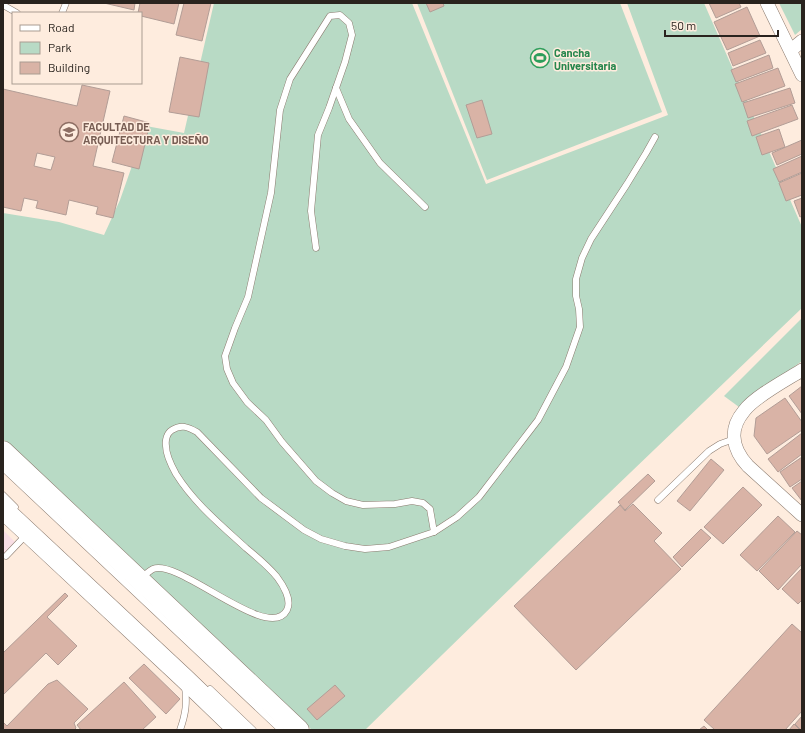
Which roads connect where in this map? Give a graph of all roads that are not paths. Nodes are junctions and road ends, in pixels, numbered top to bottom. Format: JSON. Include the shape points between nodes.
{"nodes":[{"id":1,"x":767,"y":3,"type":"edge"},
{"id":2,"x":3,"y":5,"type":"edge"},
{"id":3,"x":15,"y":12,"type":"edge"},
{"id":4,"x":802,"y":41,"type":"edge"},
{"id":5,"x":791,"y":50,"type":"junction"},
{"id":6,"x":802,"y":75,"type":"edge"},
{"id":7,"x":336,"y":88,"type":"junction"},
{"id":8,"x":655,"y":137,"type":"dead end"},
{"id":9,"x":425,"y":207,"type":"dead end"},
{"id":10,"x":316,"y":248,"type":"dead end"},
{"id":11,"x":802,"y":370,"type":"edge"},
{"id":12,"x":734,"y":439,"type":"junction"},
{"id":13,"x":3,"y":451,"type":"edge"},
{"id":14,"x":3,"y":468,"type":"edge"},
{"id":15,"x":3,"y":495,"type":"edge"},
{"id":16,"x":658,"y":500,"type":"dead end"},
{"id":17,"x":12,"y":511,"type":"edge"},
{"id":18,"x":802,"y":515,"type":"edge"},
{"id":19,"x":434,"y":532,"type":"junction"},
{"id":20,"x":28,"y":533,"type":"junction"},
{"id":21,"x":6,"y":556,"type":"dead end"},
{"id":22,"x":140,"y":580,"type":"junction"},
{"id":23,"x":184,"y":678,"type":"junction"},
{"id":24,"x":207,"y":686,"type":"dead end"},
{"id":25,"x":180,"y":730,"type":"edge"},
{"id":26,"x":238,"y":730,"type":"edge"},
{"id":27,"x":253,"y":730,"type":"edge"},
{"id":28,"x":281,"y":730,"type":"edge"},
{"id":29,"x":299,"y":730,"type":"edge"}],
"edges":[{"from":1,"to":5,"type":"street"},
{"from":2,"to":3,"type":"lane"},
{"from":4,"to":5,"type":"street"},
{"from":5,"to":6,"type":"street"},
{"from":7,"to":9,"type":"lane","via":[[349,119],[380,163]]},
{"from":7,"to":10,"type":"lane","via":[[318,135],[311,210]]},
{"from":7,"to":19,"type":"lane","via":[[352,35],[349,22],[340,15],[330,16],[318,32],[290,79],[280,110],[271,193],[248,297],[225,356],[227,369],[233,383],[247,402],[266,420],[316,481],[346,501],[363,505],[412,501],[423,503],[430,509]]},
{"from":8,"to":19,"type":"lane","via":[[591,239],[582,258],[576,279],[580,327],[566,367],[538,420],[479,497],[457,518]]},
{"from":11,"to":12,"type":"street","via":[[751,403],[743,411],[735,428]]},
{"from":12,"to":16,"type":"lane","via":[[709,451]]},
{"from":12,"to":18,"type":"street","via":[[738,453],[748,466]]},
{"from":13,"to":22,"type":"main road"},
{"from":14,"to":28,"type":"lane"},
{"from":15,"to":17,"type":"lane"},
{"from":17,"to":20,"type":"main road"},
{"from":19,"to":22,"type":"lane","via":[[389,547],[365,549],[321,539],[304,530],[261,498],[197,432],[186,426],[179,426],[170,431],[165,440],[166,452],[183,486],[278,578],[289,602],[287,611],[272,618],[257,614],[164,568],[153,569]]},
{"from":20,"to":21,"type":"lane"},
{"from":20,"to":23,"type":"main road"},
{"from":22,"to":29,"type":"main road"},
{"from":23,"to":25,"type":"lane","via":[[185,716]]},
{"from":23,"to":26,"type":"main road"},
{"from":24,"to":27,"type":"lane"}]}
